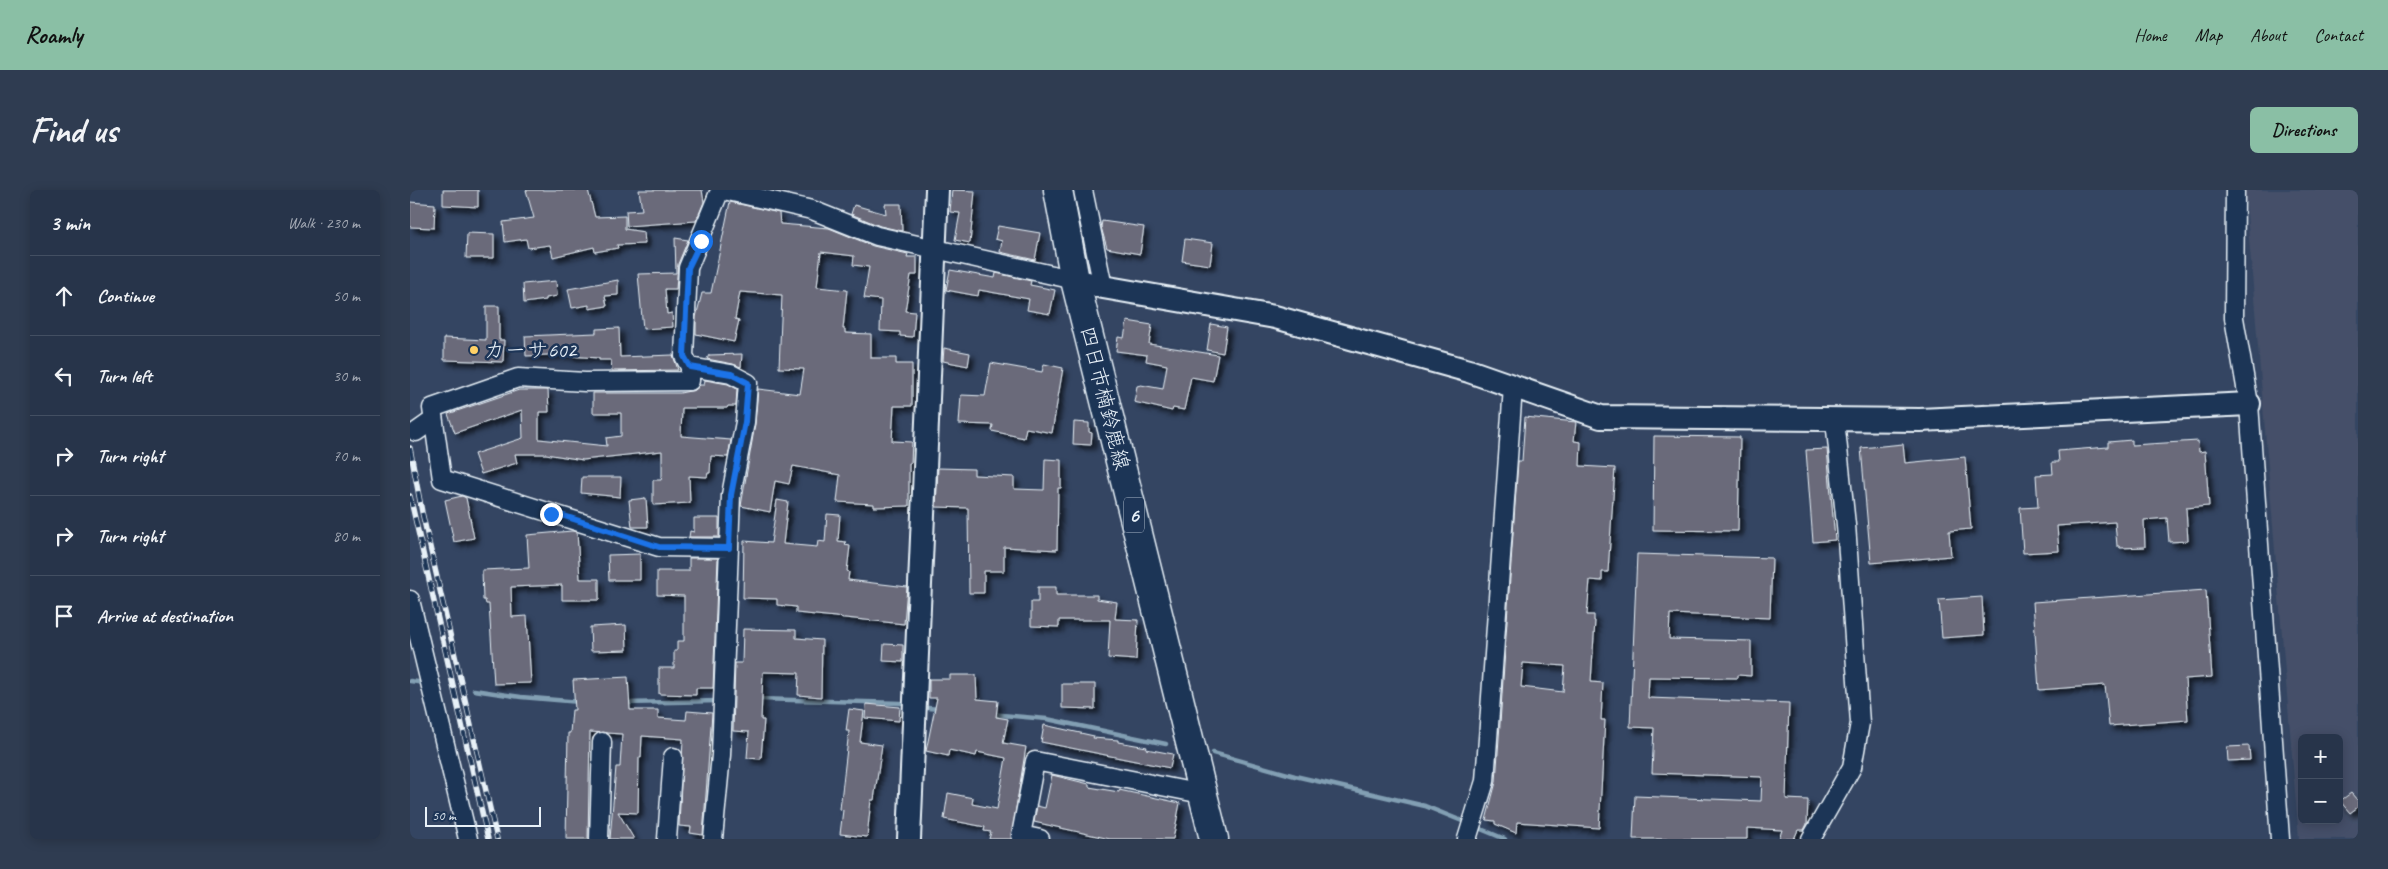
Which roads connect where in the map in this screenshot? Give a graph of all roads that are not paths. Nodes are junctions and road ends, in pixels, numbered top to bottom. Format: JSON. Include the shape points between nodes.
{"nodes":[{"id":1,"x":724,"y":190,"type":"edge"},
{"id":2,"x":937,"y":190,"type":"edge"},
{"id":3,"x":1058,"y":190,"type":"edge"},
{"id":4,"x":1083,"y":190,"type":"edge"},
{"id":5,"x":2234,"y":190,"type":"edge"},
{"id":6,"x":933,"y":248,"type":"junction"},
{"id":7,"x":1075,"y":280,"type":"junction"},
{"id":8,"x":1103,"y":287,"type":"junction"},
{"id":9,"x":690,"y":367,"type":"junction"},
{"id":10,"x":1513,"y":387,"type":"junction"},
{"id":11,"x":2249,"y":404,"type":"junction"},
{"id":12,"x":433,"y":420,"type":"junction"},
{"id":13,"x":1835,"y":420,"type":"junction"},
{"id":14,"x":416,"y":432,"type":"dead end"},
{"id":15,"x":729,"y":548,"type":"junction"},
{"id":16,"x":410,"y":600,"type":"edge"},
{"id":17,"x":602,"y":742,"type":"dead end"},
{"id":18,"x":673,"y":757,"type":"dead end"},
{"id":19,"x":1202,"y":794,"type":"junction"},
{"id":20,"x":1469,"y":831,"type":"edge"},
{"id":21,"x":468,"y":839,"type":"edge"},
{"id":22,"x":599,"y":839,"type":"edge"},
{"id":23,"x":667,"y":839,"type":"edge"},
{"id":24,"x":713,"y":839,"type":"edge"},
{"id":25,"x":909,"y":839,"type":"edge"},
{"id":26,"x":1040,"y":839,"type":"edge"},
{"id":27,"x":1214,"y":839,"type":"edge"},
{"id":28,"x":1811,"y":839,"type":"edge"},
{"id":29,"x":2280,"y":839,"type":"edge"}],
"edges":[{"from":1,"to":6,"type":"street","via":[[812,210],[877,236]]},
{"from":1,"to":9,"type":"street","via":[[718,195],[688,268],[684,356]]},
{"from":2,"to":6,"type":"street"},
{"from":3,"to":7,"type":"main road","name":"四日市楠鈴鹿線","number":"6"},
{"from":4,"to":8,"type":"street"},
{"from":5,"to":11,"type":"street","via":[[2234,318]]},
{"from":6,"to":7,"type":"street"},
{"from":6,"to":25,"type":"street"},
{"from":7,"to":8,"type":"street"},
{"from":7,"to":19,"type":"main road","name":"四日市楠鈴鹿線","number":"6"},
{"from":8,"to":10,"type":"street","via":[[1275,316]]},
{"from":9,"to":12,"type":"street","via":[[690,381],[585,382],[518,378],[432,408]]},
{"from":9,"to":15,"type":"street","via":[[731,374],[748,383],[745,422],[731,495]]},
{"from":10,"to":13,"type":"street","via":[[1601,417]]},
{"from":10,"to":20,"type":"street","via":[[1485,781]]},
{"from":11,"to":13,"type":"street","via":[[1994,418]]},
{"from":11,"to":29,"type":"street"},
{"from":12,"to":14,"type":"street"},
{"from":12,"to":15,"type":"street","via":[[442,479],[659,547]]},
{"from":13,"to":28,"type":"street","via":[[1860,723],[1852,767]]},
{"from":15,"to":24,"type":"street","via":[[721,755]]},
{"from":16,"to":21,"type":"street"},
{"from":17,"to":22,"type":"street"},
{"from":18,"to":23,"type":"street"},
{"from":19,"to":26,"type":"street","via":[[1035,761],[1022,835]]},
{"from":19,"to":27,"type":"main road","name":"四日市楠鈴鹿線","number":"6"}]}
